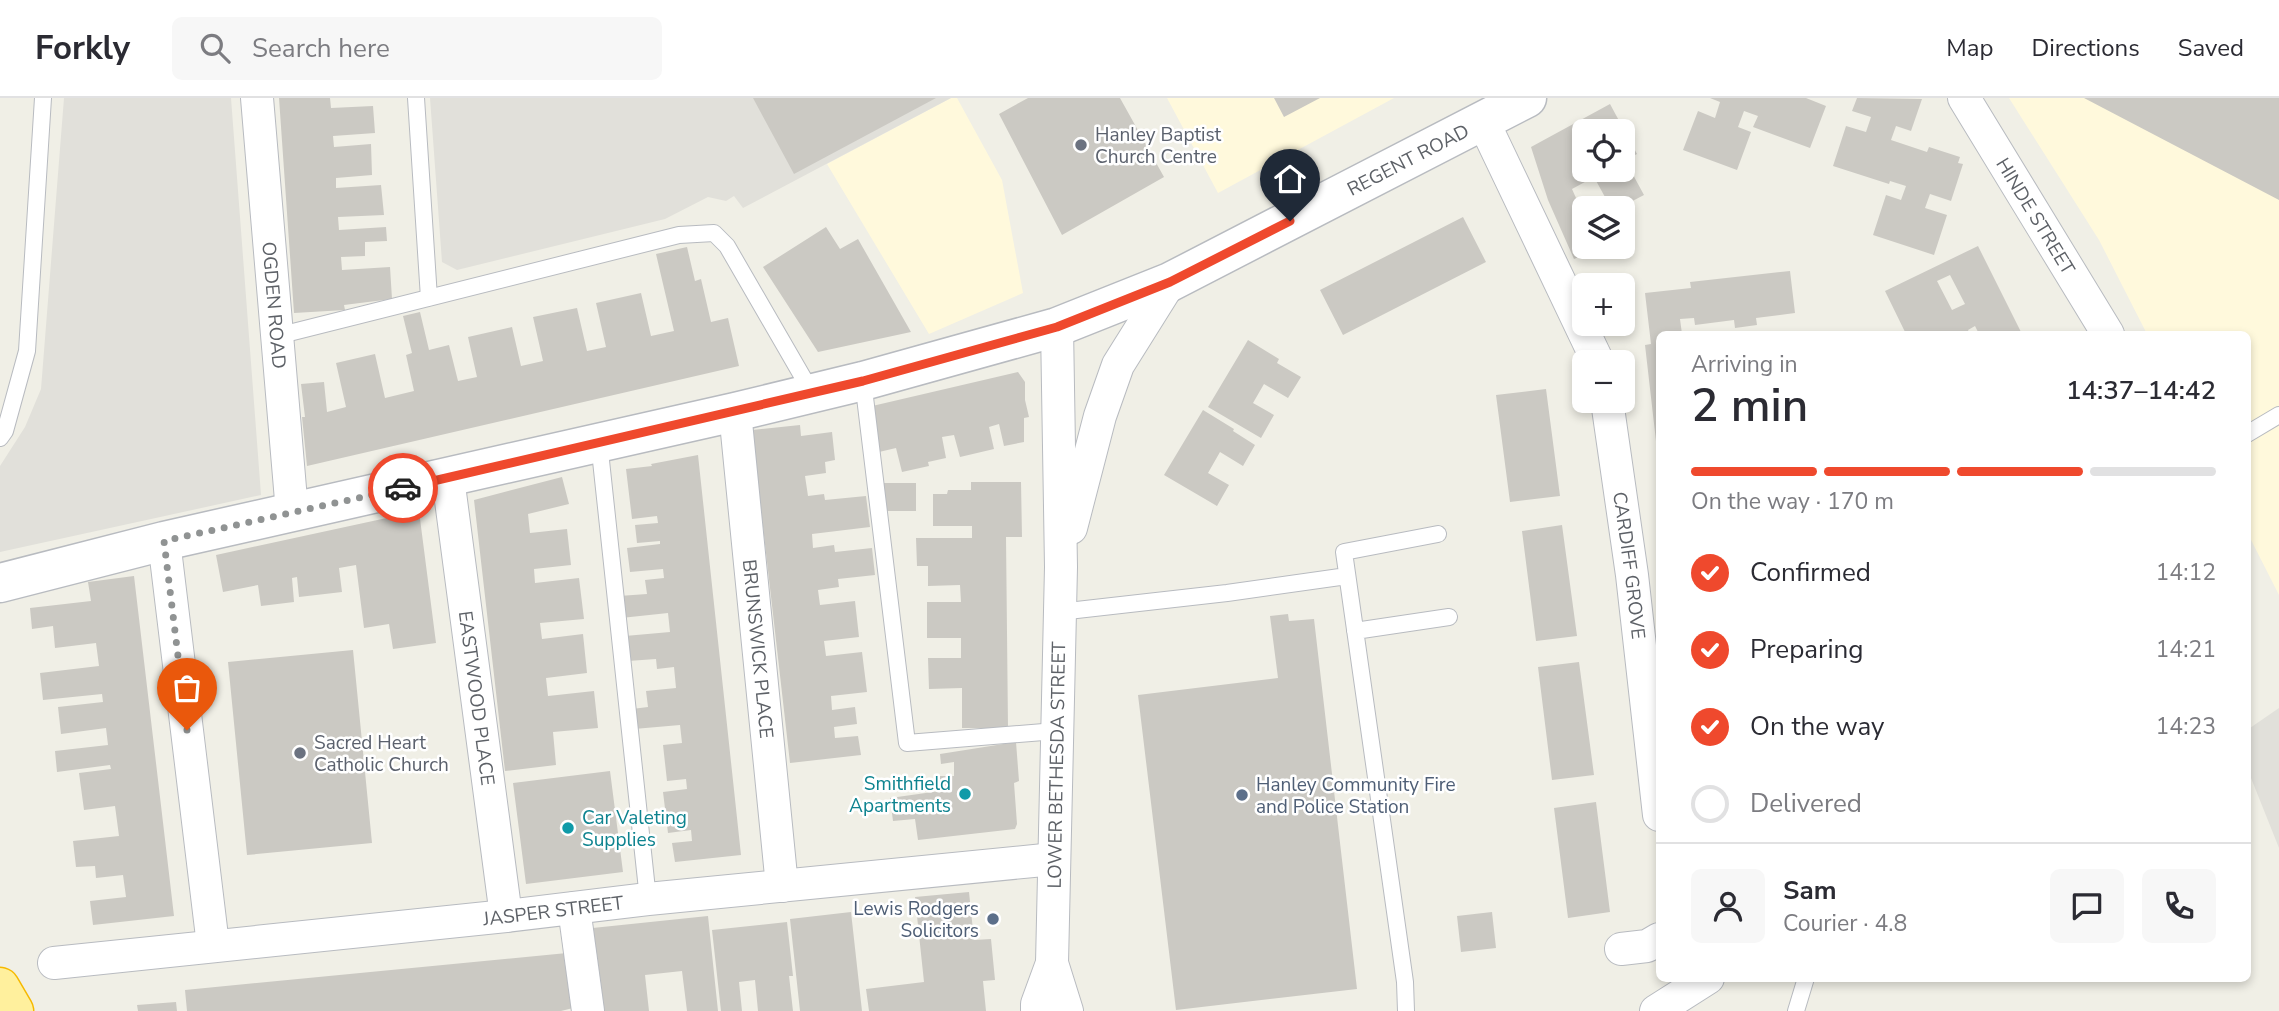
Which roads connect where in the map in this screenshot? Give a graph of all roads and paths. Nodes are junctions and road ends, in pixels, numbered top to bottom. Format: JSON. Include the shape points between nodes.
{"nodes":[{"id":1,"x":43,"y":98,"type":"edge"},
{"id":2,"x":257,"y":98,"type":"edge"},
{"id":3,"x":416,"y":98,"type":"edge"},
{"id":4,"x":1527,"y":98,"type":"edge"},
{"id":5,"x":1964,"y":98,"type":"edge"},
{"id":6,"x":1483,"y":121,"type":"junction"},
{"id":7,"x":1170,"y":282,"type":"junction"},
{"id":8,"x":429,"y":298,"type":"junction"},
{"id":9,"x":1057,"y":327,"type":"junction"},
{"id":10,"x":2106,"y":331,"type":"edge"},
{"id":11,"x":277,"y":336,"type":"junction"},
{"id":12,"x":1592,"y":350,"type":"edge"},
{"id":13,"x":863,"y":381,"type":"junction"},
{"id":14,"x":812,"y":393,"type":"junction"},
{"id":15,"x":735,"y":412,"type":"junction"},
{"id":16,"x":1610,"y":413,"type":"edge"},
{"id":17,"x":2279,"y":415,"type":"edge"},
{"id":18,"x":2251,"y":432,"type":"edge"},
{"id":19,"x":0,"y":438,"type":"edge"},
{"id":20,"x":599,"y":442,"type":"junction"},
{"id":21,"x":448,"y":478,"type":"junction"},
{"id":22,"x":292,"y":512,"type":"junction"},
{"id":23,"x":1438,"y":534,"type":"dead end"},
{"id":24,"x":164,"y":541,"type":"junction"},
{"id":25,"x":1061,"y":567,"type":"junction"},
{"id":26,"x":1646,"y":572,"type":"edge"},
{"id":27,"x":1347,"y":576,"type":"junction"},
{"id":28,"x":0,"y":583,"type":"edge"},
{"id":29,"x":1059,"y":612,"type":"junction"},
{"id":30,"x":1449,"y":617,"type":"dead end"},
{"id":31,"x":1355,"y":631,"type":"junction"},
{"id":32,"x":1056,"y":731,"type":"junction"},
{"id":33,"x":1656,"y":760,"type":"edge"},
{"id":34,"x":1054,"y":859,"type":"junction"},
{"id":35,"x":782,"y":886,"type":"junction"},
{"id":36,"x":648,"y":899,"type":"junction"},
{"id":37,"x":574,"y":908,"type":"junction"},
{"id":38,"x":506,"y":916,"type":"junction"},
{"id":39,"x":1656,"y":941,"type":"edge"},
{"id":40,"x":213,"y":945,"type":"junction"},
{"id":41,"x":1621,"y":949,"type":"dead end"},
{"id":42,"x":1052,"y":963,"type":"junction"},
{"id":43,"x":54,"y":964,"type":"dead end"},
{"id":44,"x":1702,"y":982,"type":"edge"},
{"id":45,"x":1805,"y":982,"type":"edge"},
{"id":46,"x":0,"y":987,"type":"edge"},
{"id":47,"x":14,"y":1011,"type":"edge"},
{"id":48,"x":588,"y":1011,"type":"edge"},
{"id":49,"x":1037,"y":1011,"type":"edge"},
{"id":50,"x":1067,"y":1011,"type":"edge"},
{"id":51,"x":1406,"y":1011,"type":"edge"},
{"id":52,"x":1656,"y":1011,"type":"edge"},
{"id":53,"x":1796,"y":1011,"type":"edge"}],
"edges":[{"from":1,"to":19,"type":"lane","via":[[27,351]]},
{"from":2,"to":11,"type":"street","name":"OGDEN ROAD"},
{"from":3,"to":8,"type":"lane"},
{"from":4,"to":6,"type":"street","name":"REGENT ROAD"},
{"from":5,"to":10,"type":"street","name":"HINDE STREET"},
{"from":6,"to":7,"type":"street","name":"REGENT ROAD"},
{"from":6,"to":12,"type":"street"},
{"from":7,"to":9,"type":"street","name":"REGENT ROAD"},
{"from":7,"to":25,"type":"street","name":"LOWER BETHESDA STREET","via":[[1118,365]]},
{"from":8,"to":11,"type":"lane"},
{"from":8,"to":14,"type":"lane","via":[[679,235],[714,233],[727,246]]},
{"from":9,"to":13,"type":"street","name":"REGENT ROAD"},
{"from":9,"to":25,"type":"street","name":"LOWER BETHESDA STREET"},
{"from":11,"to":22,"type":"street","name":"OGDEN ROAD"},
{"from":13,"to":14,"type":"street","name":"REGENT ROAD"},
{"from":13,"to":32,"type":"lane","via":[[907,743]]},
{"from":14,"to":15,"type":"street","name":"REGENT ROAD"},
{"from":15,"to":20,"type":"street","name":"REGENT ROAD"},
{"from":15,"to":35,"type":"street","name":"BRUNSWICK PLACE"},
{"from":16,"to":26,"type":"street","name":"CARDIFF GROVE"},
{"from":17,"to":18,"type":"lane"},
{"from":20,"to":21,"type":"street","name":"REGENT ROAD"},
{"from":20,"to":36,"type":"lane"},
{"from":21,"to":22,"type":"street","name":"REGENT ROAD"},
{"from":21,"to":38,"type":"street","name":"EASTWOOD PLACE"},
{"from":22,"to":24,"type":"street","name":"REGENT ROAD"},
{"from":23,"to":27,"type":"lane","via":[[1344,552]]},
{"from":24,"to":28,"type":"street","name":"REGENT ROAD"},
{"from":24,"to":40,"type":"street"},
{"from":25,"to":29,"type":"street","name":"LOWER BETHESDA STREET"},
{"from":26,"to":33,"type":"street","name":"CARDIFF GROVE"},
{"from":27,"to":29,"type":"lane"},
{"from":27,"to":31,"type":"lane"},
{"from":29,"to":32,"type":"street","name":"LOWER BETHESDA STREET"},
{"from":30,"to":31,"type":"lane"},
{"from":31,"to":51,"type":"lane"},
{"from":32,"to":34,"type":"street","name":"LOWER BETHESDA STREET"},
{"from":34,"to":35,"type":"street","name":"JASPER STREET"},
{"from":34,"to":42,"type":"street","name":"LOWER BETHESDA STREET"},
{"from":35,"to":36,"type":"street","name":"JASPER STREET"},
{"from":36,"to":37,"type":"street","name":"JASPER STREET"},
{"from":37,"to":38,"type":"street","name":"JASPER STREET"},
{"from":37,"to":48,"type":"street"},
{"from":38,"to":40,"type":"street","name":"JASPER STREET"},
{"from":39,"to":41,"type":"street"},
{"from":40,"to":43,"type":"street","name":"JASPER STREET"},
{"from":42,"to":49,"type":"street","name":"LOWER BETHESDA STREET"},
{"from":42,"to":50,"type":"street","name":"LOWER BETHESDA STREET"},
{"from":44,"to":52,"type":"street"},
{"from":45,"to":53,"type":"lane"},
{"from":46,"to":47,"type":"highway"}]}
